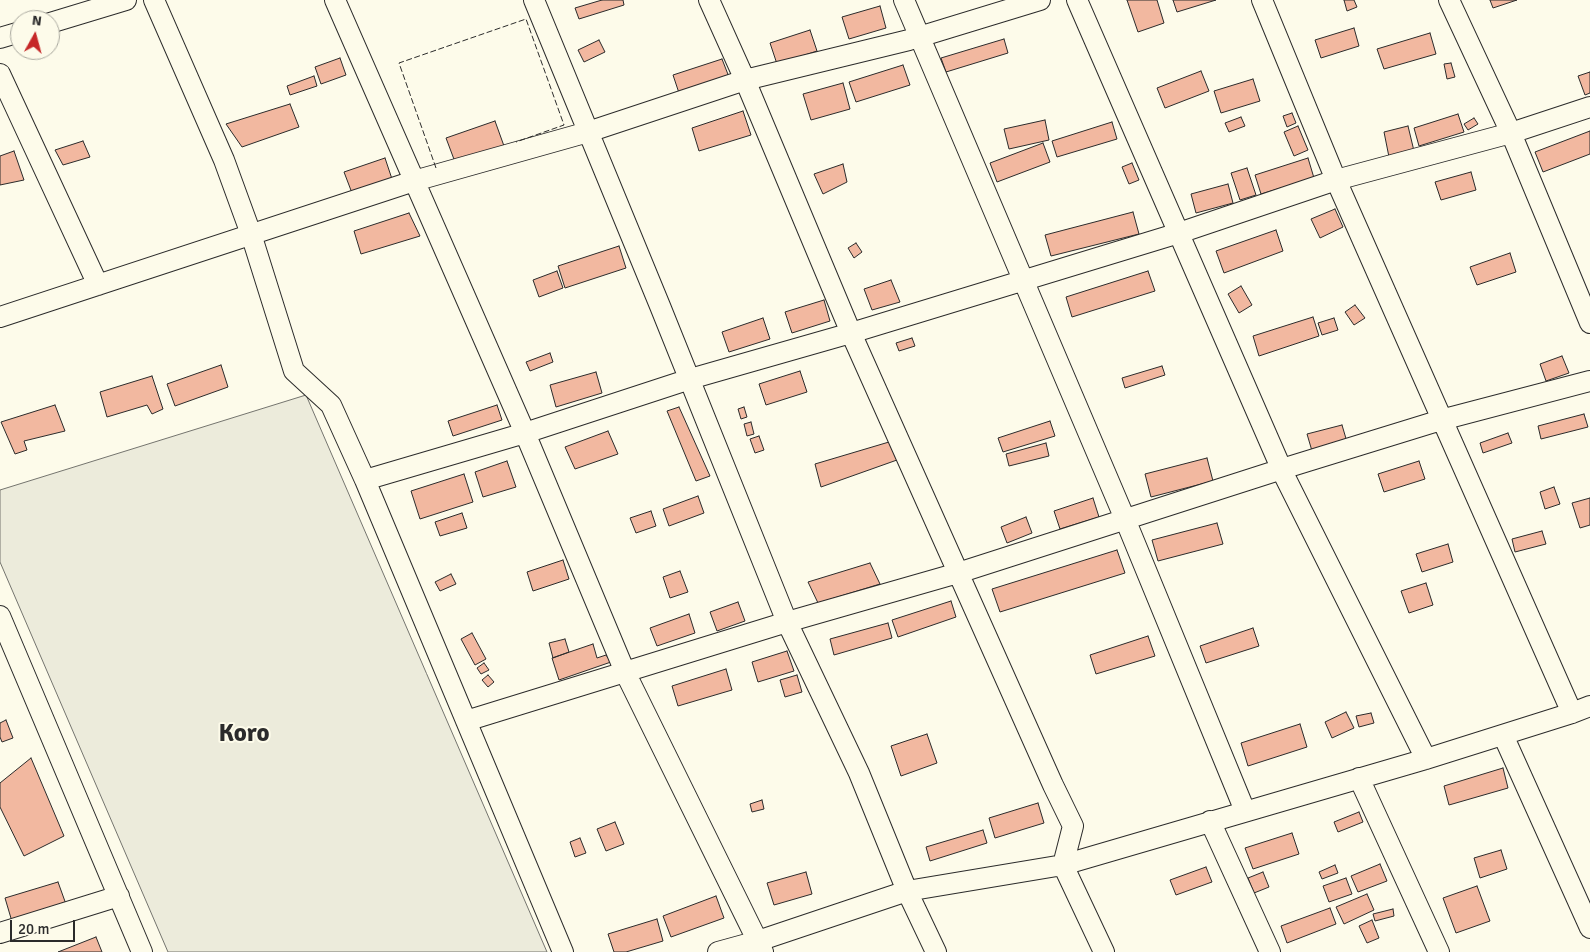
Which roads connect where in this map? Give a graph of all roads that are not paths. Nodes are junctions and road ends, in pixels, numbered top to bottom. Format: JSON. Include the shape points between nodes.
{"nodes":[{"id":1,"x":126,"y":0,"type":"edge"},
{"id":2,"x":154,"y":0,"type":"edge"},
{"id":3,"x":335,"y":0,"type":"edge"},
{"id":4,"x":534,"y":0,"type":"edge"},
{"id":5,"x":709,"y":0,"type":"edge"},
{"id":6,"x":904,"y":0,"type":"edge"},
{"id":7,"x":1040,"y":0,"type":"edge"},
{"id":8,"x":1077,"y":0,"type":"edge"},
{"id":9,"x":1262,"y":0,"type":"edge"},
{"id":10,"x":1449,"y":0,"type":"edge"},
{"id":11,"x":60,"y":20,"type":"edge"},
{"id":12,"x":920,"y":37,"type":"junction"},
{"id":13,"x":0,"y":74,"type":"edge"},
{"id":14,"x":745,"y":80,"type":"junction"},
{"id":15,"x":1590,"y":107,"type":"edge"},
{"id":16,"x":588,"y":132,"type":"junction"},
{"id":17,"x":1511,"y":133,"type":"junction"},
{"id":18,"x":1336,"y":180,"type":"junction"},
{"id":19,"x":414,"y":181,"type":"junction"},
{"id":20,"x":1179,"y":233,"type":"junction"},
{"id":21,"x":251,"y":234,"type":"junction"},
{"id":22,"x":1023,"y":280,"type":"junction"},
{"id":23,"x":98,"y":285,"type":"junction"},
{"id":24,"x":0,"y":318,"type":"edge"},
{"id":25,"x":1590,"y":322,"type":"edge"},
{"id":26,"x":851,"y":333,"type":"junction"},
{"id":27,"x":690,"y":380,"type":"junction"},
{"id":28,"x":1590,"y":381,"type":"edge"},
{"id":29,"x":1441,"y":420,"type":"junction"},
{"id":30,"x":525,"y":433,"type":"junction"},
{"id":31,"x":1282,"y":469,"type":"junction"},
{"id":32,"x":365,"y":480,"type":"junction"},
{"id":33,"x":1126,"y":519,"type":"junction"},
{"id":34,"x":958,"y":573,"type":"junction"},
{"id":35,"x":0,"y":616,"type":"edge"},
{"id":36,"x":788,"y":622,"type":"junction"},
{"id":37,"x":625,"y":672,"type":"junction"},
{"id":38,"x":1581,"y":709,"type":"edge"},
{"id":39,"x":466,"y":721,"type":"junction"},
{"id":40,"x":1503,"y":734,"type":"junction"},
{"id":41,"x":1426,"y":759,"type":"junction"},
{"id":42,"x":1359,"y":778,"type":"junction"},
{"id":43,"x":1245,"y":811,"type":"junction"},
{"id":44,"x":1210,"y":821,"type":"junction"},
{"id":45,"x":1064,"y":864,"type":"junction"},
{"id":46,"x":907,"y":891,"type":"junction"},
{"id":47,"x":119,"y":896,"type":"junction"},
{"id":48,"x":1590,"y":928,"type":"edge"},
{"id":49,"x":0,"y":933,"type":"edge"},
{"id":50,"x":760,"y":947,"type":"edge"},
{"id":51,"x":142,"y":952,"type":"edge"},
{"id":52,"x":563,"y":952,"type":"edge"},
{"id":53,"x":718,"y":952,"type":"edge"},
{"id":54,"x":936,"y":952,"type":"edge"},
{"id":55,"x":1104,"y":952,"type":"edge"},
{"id":56,"x":1270,"y":952,"type":"edge"},
{"id":57,"x":1438,"y":952,"type":"edge"}],
"edges":[{"from":1,"to":11,"type":"street"},
{"from":2,"to":21,"type":"street","via":[[224,160]]},
{"from":3,"to":19,"type":"street"},
{"from":4,"to":16,"type":"street"},
{"from":5,"to":14,"type":"street"},
{"from":6,"to":12,"type":"street"},
{"from":7,"to":12,"type":"street"},
{"from":8,"to":20,"type":"street"},
{"from":9,"to":18,"type":"street"},
{"from":10,"to":17,"type":"street"},
{"from":12,"to":14,"type":"street"},
{"from":12,"to":22,"type":"street"},
{"from":13,"to":23,"type":"street"},
{"from":14,"to":16,"type":"street"},
{"from":14,"to":26,"type":"street"},
{"from":15,"to":17,"type":"street"},
{"from":16,"to":19,"type":"street"},
{"from":16,"to":27,"type":"street"},
{"from":17,"to":18,"type":"street"},
{"from":17,"to":25,"type":"street"},
{"from":18,"to":20,"type":"street"},
{"from":18,"to":29,"type":"street"},
{"from":19,"to":21,"type":"street"},
{"from":19,"to":30,"type":"street"},
{"from":20,"to":22,"type":"street"},
{"from":20,"to":31,"type":"street"},
{"from":21,"to":23,"type":"street"},
{"from":21,"to":32,"type":"street","via":[[294,370],[331,405]]},
{"from":22,"to":26,"type":"street"},
{"from":22,"to":33,"type":"street"},
{"from":23,"to":24,"type":"street"},
{"from":26,"to":27,"type":"street"},
{"from":26,"to":34,"type":"street"},
{"from":27,"to":30,"type":"street"},
{"from":27,"to":36,"type":"street"},
{"from":28,"to":29,"type":"street"},
{"from":29,"to":31,"type":"street"},
{"from":29,"to":38,"type":"street"},
{"from":30,"to":32,"type":"street"},
{"from":30,"to":37,"type":"street"},
{"from":31,"to":33,"type":"street"},
{"from":31,"to":41,"type":"street"},
{"from":32,"to":39,"type":"street"},
{"from":33,"to":34,"type":"street"},
{"from":33,"to":43,"type":"street"},
{"from":34,"to":36,"type":"street"},
{"from":34,"to":45,"type":"street","via":[[1073,826]]},
{"from":35,"to":47,"type":"street"},
{"from":36,"to":37,"type":"street"},
{"from":36,"to":46,"type":"street","via":[[859,773]]},
{"from":37,"to":39,"type":"street"},
{"from":37,"to":50,"type":"street"},
{"from":38,"to":40,"type":"street"},
{"from":39,"to":52,"type":"street"},
{"from":40,"to":41,"type":"street"},
{"from":40,"to":48,"type":"street"},
{"from":41,"to":42,"type":"street"},
{"from":42,"to":43,"type":"street"},
{"from":42,"to":57,"type":"street"},
{"from":43,"to":44,"type":"street"},
{"from":44,"to":45,"type":"street"},
{"from":44,"to":56,"type":"street"},
{"from":45,"to":46,"type":"street"},
{"from":45,"to":55,"type":"street"},
{"from":46,"to":50,"type":"street"},
{"from":46,"to":54,"type":"street"},
{"from":47,"to":49,"type":"street"},
{"from":47,"to":51,"type":"street"},
{"from":50,"to":53,"type":"street"}]}
